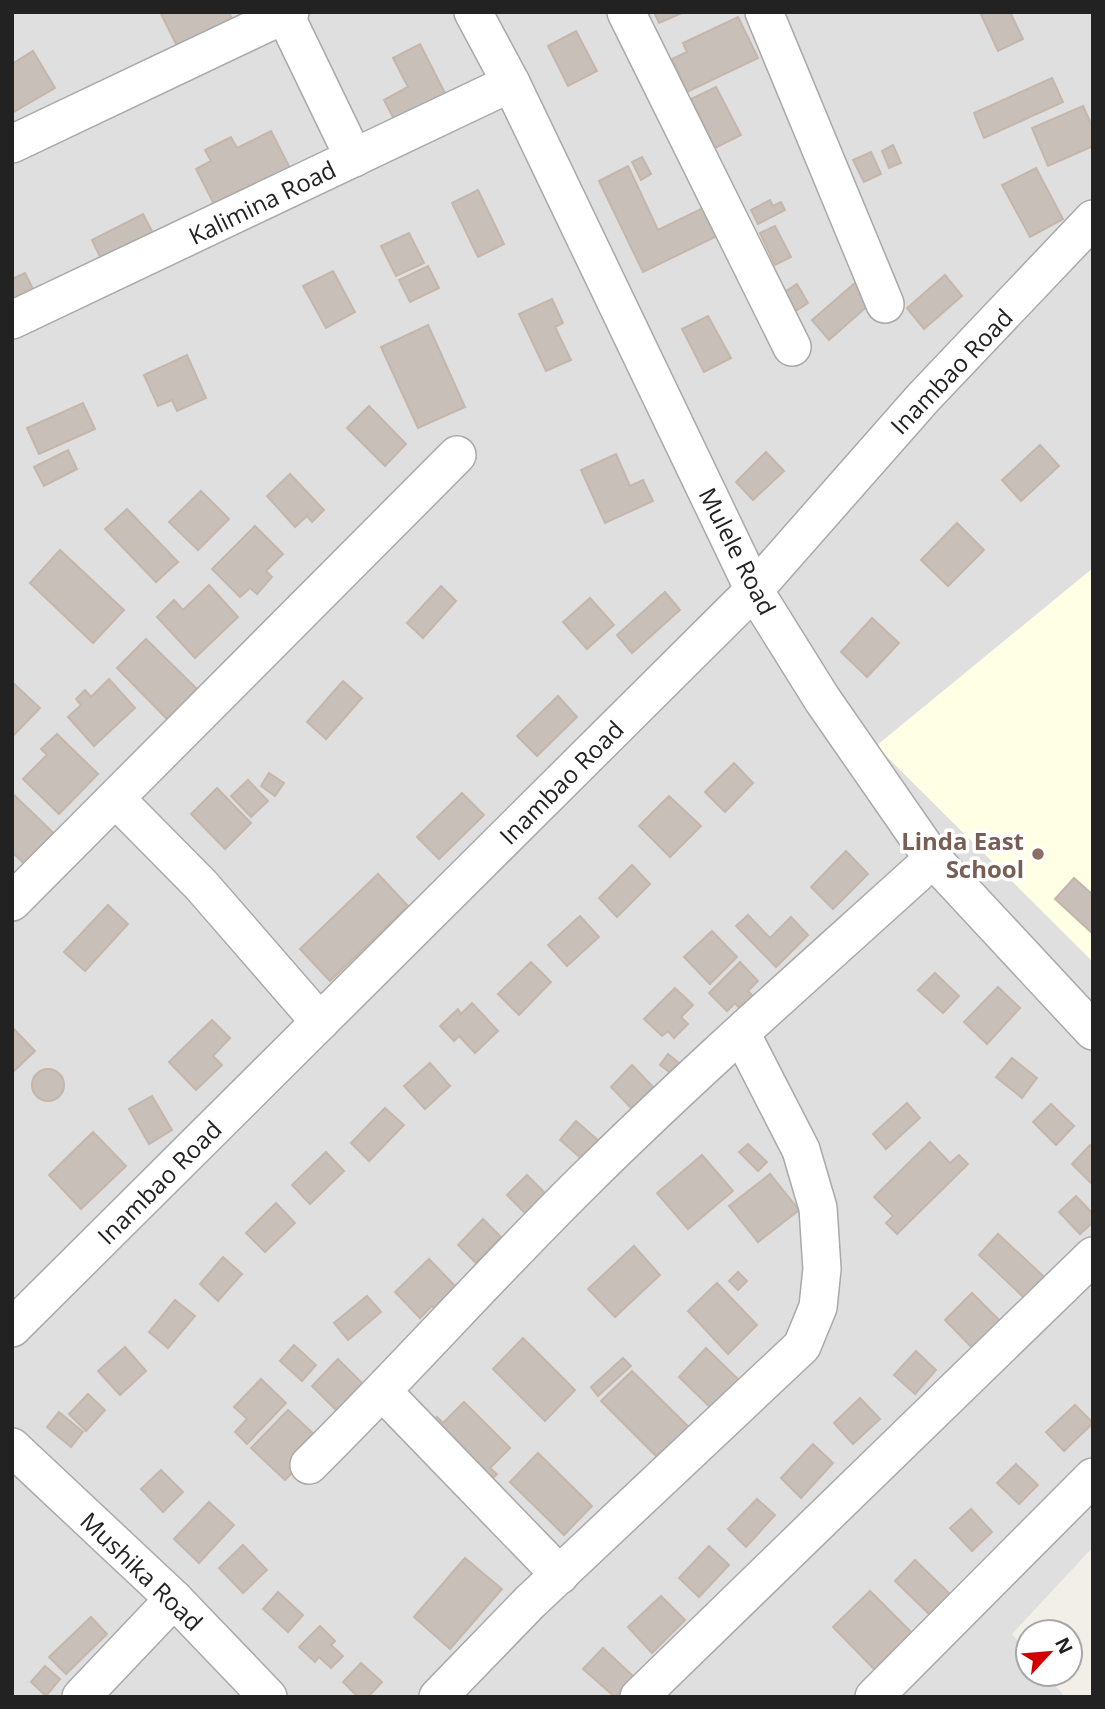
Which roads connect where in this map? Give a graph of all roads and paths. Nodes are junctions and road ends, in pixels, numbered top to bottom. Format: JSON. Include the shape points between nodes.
{"nodes":[{"id":1,"x":473,"y":12,"type":"edge"},
{"id":2,"x":625,"y":12,"type":"edge"},
{"id":3,"x":764,"y":12,"type":"edge"},
{"id":4,"x":288,"y":13,"type":"edge"},
{"id":5,"x":511,"y":83,"type":"junction"},
{"id":6,"x":12,"y":144,"type":"edge"},
{"id":7,"x":354,"y":158,"type":"junction"},
{"id":8,"x":1093,"y":219,"type":"edge"},
{"id":9,"x":885,"y":304,"type":"dead end"},
{"id":10,"x":12,"y":320,"type":"edge"},
{"id":11,"x":792,"y":348,"type":"dead end"},
{"id":12,"x":457,"y":455,"type":"dead end"},
{"id":13,"x":754,"y":590,"type":"junction"},
{"id":14,"x":116,"y":799,"type":"junction"},
{"id":15,"x":933,"y":859,"type":"junction"},
{"id":16,"x":12,"y":902,"type":"edge"},
{"id":17,"x":320,"y":1022,"type":"junction"},
{"id":18,"x":1093,"y":1031,"type":"edge"},
{"id":19,"x":741,"y":1033,"type":"junction"},
{"id":20,"x":1093,"y":1256,"type":"edge"},
{"id":21,"x":12,"y":1328,"type":"edge"},
{"id":22,"x":383,"y":1392,"type":"junction"},
{"id":23,"x":12,"y":1447,"type":"edge"},
{"id":24,"x":309,"y":1465,"type":"dead end"},
{"id":25,"x":1093,"y":1477,"type":"edge"},
{"id":26,"x":560,"y":1575,"type":"junction"},
{"id":27,"x":174,"y":1599,"type":"junction"},
{"id":28,"x":81,"y":1697,"type":"edge"},
{"id":29,"x":268,"y":1697,"type":"edge"},
{"id":30,"x":438,"y":1697,"type":"edge"},
{"id":31,"x":639,"y":1697,"type":"edge"},
{"id":32,"x":874,"y":1697,"type":"edge"}],
"edges":[{"from":1,"to":5,"type":"street","name":"Mulele Road"},
{"from":2,"to":11,"type":"street"},
{"from":3,"to":9,"type":"street"},
{"from":4,"to":6,"type":"street"},
{"from":4,"to":7,"type":"street"},
{"from":5,"to":7,"type":"street","name":"Kalimina Road"},
{"from":5,"to":13,"type":"street","name":"Mulele Road"},
{"from":7,"to":10,"type":"street","name":"Kalimina Road"},
{"from":8,"to":13,"type":"street","name":"Inambao Road","via":[[923,398]]},
{"from":12,"to":14,"type":"street"},
{"from":13,"to":15,"type":"street","name":"Mulele Road","via":[[871,773]]},
{"from":13,"to":17,"type":"street","name":"Inambao Road"},
{"from":14,"to":16,"type":"street"},
{"from":14,"to":17,"type":"street","via":[[201,885]]},
{"from":15,"to":18,"type":"street","name":"Mulele Road"},
{"from":15,"to":19,"type":"street"},
{"from":17,"to":21,"type":"street","name":"Inambao Road"},
{"from":19,"to":22,"type":"street","via":[[583,1182]]},
{"from":19,"to":26,"type":"street","via":[[801,1150],[818,1208],[822,1269],[818,1307],[802,1346]]},
{"from":20,"to":31,"type":"street"},
{"from":22,"to":24,"type":"street"},
{"from":22,"to":26,"type":"street"},
{"from":23,"to":27,"type":"street","name":"Mushika Road"},
{"from":25,"to":32,"type":"street"},
{"from":26,"to":30,"type":"street"},
{"from":27,"to":28,"type":"street"},
{"from":27,"to":29,"type":"street","name":"Mushika Road"}]}
